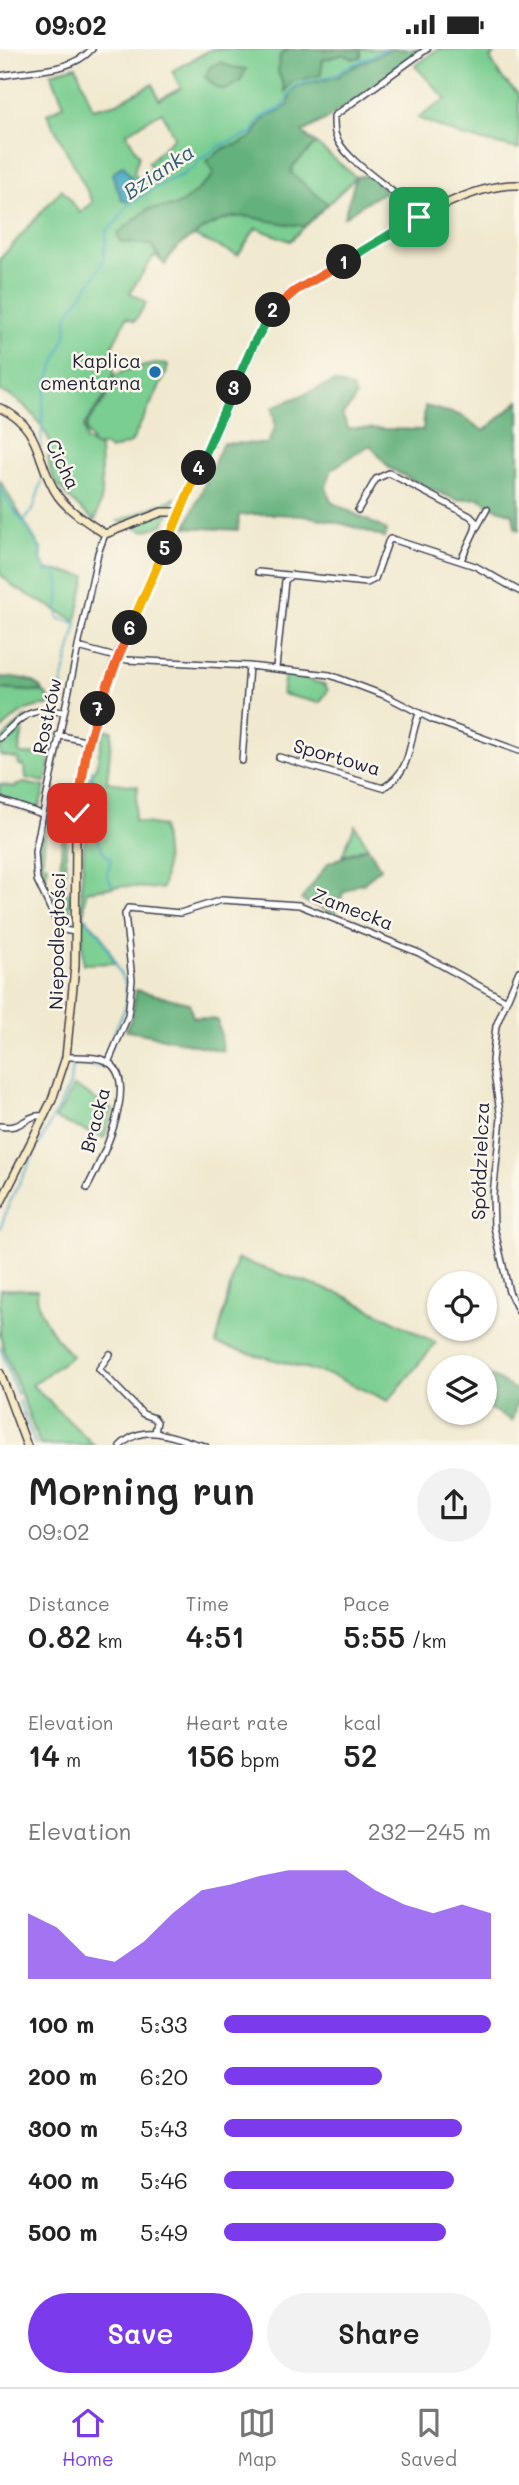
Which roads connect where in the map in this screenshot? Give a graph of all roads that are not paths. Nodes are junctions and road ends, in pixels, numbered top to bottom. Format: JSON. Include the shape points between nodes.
{"nodes":[{"id":1,"x":92,"y":49,"type":"edge"},
{"id":2,"x":427,"y":49,"type":"edge"},
{"id":3,"x":0,"y":76,"type":"edge"},
{"id":4,"x":519,"y":185,"type":"edge"},
{"id":5,"x":419,"y":217,"type":"junction"},
{"id":6,"x":0,"y":408,"type":"edge"},
{"id":7,"x":487,"y":509,"type":"dead end"},
{"id":8,"x":358,"y":510,"type":"dead end"},
{"id":9,"x":181,"y":512,"type":"junction"},
{"id":10,"x":475,"y":530,"type":"junction"},
{"id":11,"x":105,"y":534,"type":"junction"},
{"id":12,"x":461,"y":560,"type":"junction"},
{"id":13,"x":258,"y":572,"type":"dead end"},
{"id":14,"x":291,"y":575,"type":"junction"},
{"id":15,"x":519,"y":591,"type":"edge"},
{"id":16,"x":78,"y":647,"type":"junction"},
{"id":17,"x":116,"y":658,"type":"junction"},
{"id":18,"x":249,"y":666,"type":"junction"},
{"id":19,"x":276,"y":668,"type":"junction"},
{"id":20,"x":63,"y":712,"type":"junction"},
{"id":21,"x":419,"y":714,"type":"junction"},
{"id":22,"x":58,"y":735,"type":"junction"},
{"id":23,"x":0,"y":738,"type":"edge"},
{"id":24,"x":89,"y":742,"type":"junction"},
{"id":25,"x":519,"y":751,"type":"edge"},
{"id":26,"x":279,"y":757,"type":"dead end"},
{"id":27,"x":242,"y":761,"type":"dead end"},
{"id":28,"x":0,"y":800,"type":"edge"},
{"id":29,"x":42,"y":814,"type":"junction"},
{"id":30,"x":75,"y":932,"type":"junction"},
{"id":31,"x":519,"y":971,"type":"edge"},
{"id":32,"x":505,"y":1000,"type":"junction"},
{"id":33,"x":66,"y":1057,"type":"junction"},
{"id":34,"x":108,"y":1063,"type":"junction"},
{"id":35,"x":44,"y":1117,"type":"junction"},
{"id":36,"x":0,"y":1126,"type":"edge"},
{"id":37,"x":88,"y":1188,"type":"dead end"},
{"id":38,"x":0,"y":1204,"type":"edge"},
{"id":39,"x":519,"y":1312,"type":"edge"},
{"id":40,"x":110,"y":1354,"type":"dead end"},
{"id":41,"x":0,"y":1373,"type":"edge"},
{"id":42,"x":155,"y":1432,"type":"junction"},
{"id":43,"x":27,"y":1445,"type":"edge"},
{"id":44,"x":120,"y":1445,"type":"edge"},
{"id":45,"x":205,"y":1445,"type":"edge"}],
"edges":[{"from":1,"to":3,"type":"street","via":[[72,64]]},
{"from":2,"to":5,"type":"street","via":[[334,116],[335,135],[347,154],[408,202]]},
{"from":4,"to":5,"type":"street","name":"Niepodległości","via":[[482,190]]},
{"from":5,"to":9,"type":"street","name":"Niepodległości","via":[[275,307],[254,343]]},
{"from":6,"to":11,"type":"street","name":"Cicha","via":[[17,415],[26,426],[63,501]]},
{"from":7,"to":10,"type":"street"},
{"from":8,"to":10,"type":"street","via":[[376,479],[388,473],[470,516]]},
{"from":9,"to":11,"type":"street","via":[[162,512]]},
{"from":9,"to":17,"type":"street","name":"Niepodległości"},
{"from":10,"to":12,"type":"street"},
{"from":11,"to":16,"type":"street","name":"Rostków"},
{"from":12,"to":14,"type":"street","via":[[390,540],[375,579],[367,583]]},
{"from":12,"to":15,"type":"street"},
{"from":13,"to":14,"type":"street"},
{"from":14,"to":19,"type":"street","via":[[285,581]]},
{"from":16,"to":17,"type":"street"},
{"from":16,"to":20,"type":"street","name":"Rostków"},
{"from":17,"to":18,"type":"street"},
{"from":17,"to":24,"type":"street","name":"Niepodległości"},
{"from":18,"to":19,"type":"street"},
{"from":18,"to":27,"type":"street"},
{"from":19,"to":21,"type":"street","via":[[348,680]]},
{"from":20,"to":22,"type":"street","name":"Rostków"},
{"from":20,"to":23,"type":"street","via":[[28,713]]},
{"from":21,"to":25,"type":"street"},
{"from":21,"to":26,"type":"street","name":"Sportowa","via":[[405,767],[383,788]]},
{"from":22,"to":24,"type":"street"},
{"from":22,"to":29,"type":"street","name":"Rostków"},
{"from":24,"to":30,"type":"street","name":"Niepodległości","via":[[76,830]]},
{"from":28,"to":29,"type":"street"},
{"from":29,"to":30,"type":"street","name":"Rostków","via":[[35,852],[37,880],[59,927]]},
{"from":30,"to":33,"type":"street","name":"Niepodległości"},
{"from":31,"to":32,"type":"street","name":"Spółdzielcza"},
{"from":32,"to":34,"type":"street","name":"Zamecka","via":[[410,949],[299,905],[222,901],[180,913],[128,908],[132,980],[128,1016]]},
{"from":32,"to":39,"type":"street","name":"Spółdzielcza","via":[[492,1049],[501,1118],[493,1210],[501,1266]]},
{"from":33,"to":34,"type":"street","name":"Bracka"},
{"from":33,"to":35,"type":"street","name":"Niepodległości"},
{"from":34,"to":37,"type":"street","name":"Bracka","via":[[117,1072],[121,1097]]},
{"from":35,"to":36,"type":"street","via":[[32,1116],[16,1127]]},
{"from":35,"to":38,"type":"street","name":"Niepodległości"},
{"from":40,"to":42,"type":"street","via":[[99,1369],[143,1414],[154,1418]]},
{"from":41,"to":43,"type":"street"},
{"from":42,"to":44,"type":"street","via":[[144,1432]]},
{"from":42,"to":45,"type":"street"}]}
